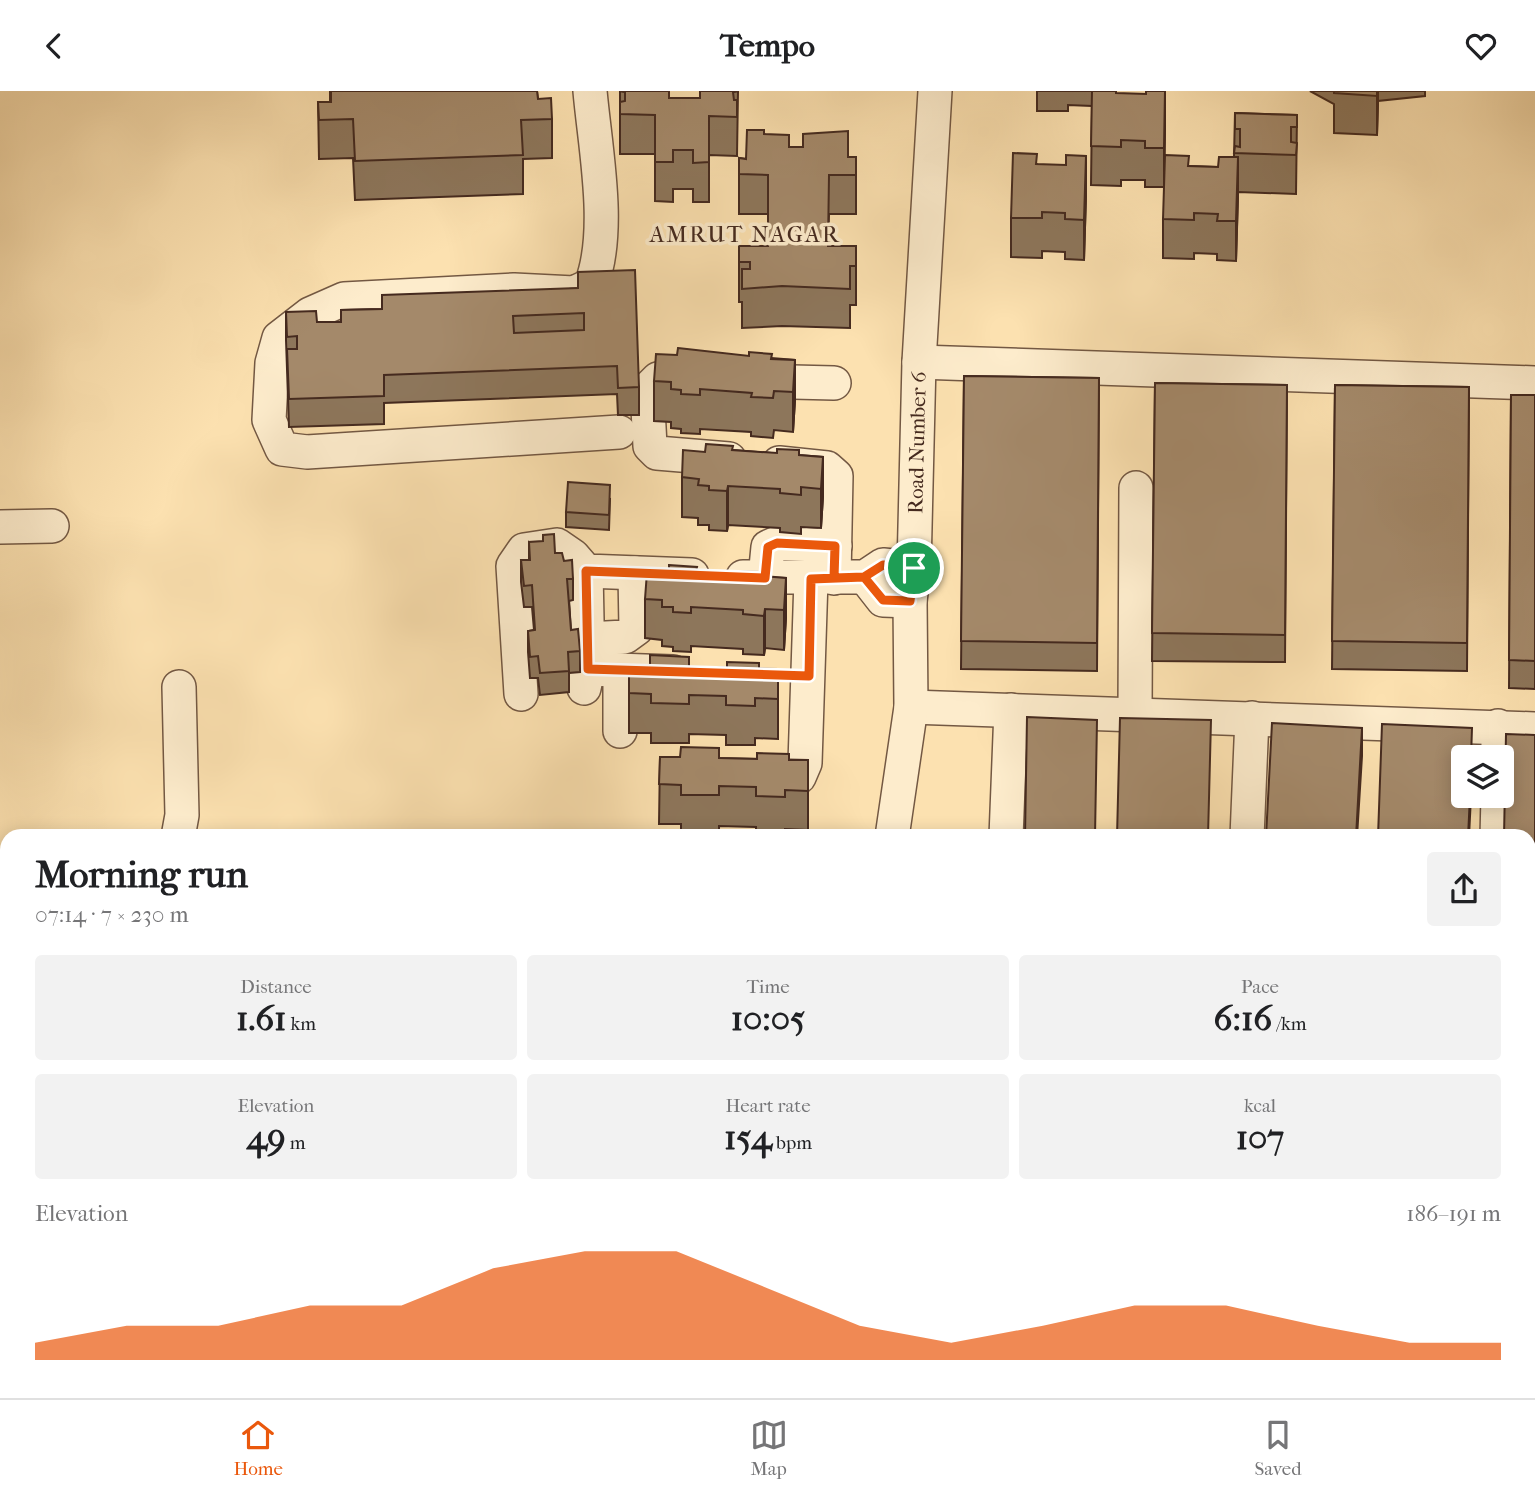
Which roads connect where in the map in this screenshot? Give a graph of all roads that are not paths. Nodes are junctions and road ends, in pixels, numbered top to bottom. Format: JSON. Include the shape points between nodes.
{"nodes":[{"id":1,"x":590,"y":91,"type":"edge"},
{"id":2,"x":936,"y":91,"type":"edge"},
{"id":3,"x":919,"y":362,"type":"junction"},
{"id":4,"x":834,"y":383,"type":"dead end"},
{"id":5,"x":1535,"y":383,"type":"edge"},
{"id":6,"x":619,"y":432,"type":"dead end"},
{"id":7,"x":1136,"y":488,"type":"dead end"},
{"id":8,"x":52,"y":526,"type":"dead end"},
{"id":9,"x":0,"y":527,"type":"edge"},
{"id":10,"x":914,"y":568,"type":"junction"},
{"id":11,"x":836,"y":570,"type":"junction"},
{"id":12,"x":586,"y":571,"type":"junction"},
{"id":13,"x":635,"y":573,"type":"junction"},
{"id":14,"x":910,"y":601,"type":"junction"},
{"id":15,"x":595,"y":667,"type":"junction"},
{"id":16,"x":701,"y":673,"type":"edge"},
{"id":17,"x":179,"y":687,"type":"dead end"},
{"id":18,"x":521,"y":694,"type":"dead end"},
{"id":19,"x":911,"y":707,"type":"junction"},
{"id":20,"x":1011,"y":710,"type":"junction"},
{"id":21,"x":1135,"y":714,"type":"junction"},
{"id":22,"x":1252,"y":718,"type":"junction"},
{"id":23,"x":1535,"y":729,"type":"edge"},
{"id":24,"x":620,"y":731,"type":"dead end"},
{"id":25,"x":1498,"y":742,"type":"edge"},
{"id":26,"x":747,"y":776,"type":"edge"},
{"id":27,"x":1498,"y":808,"type":"edge"},
{"id":28,"x":179,"y":829,"type":"edge"},
{"id":29,"x":893,"y":829,"type":"edge"},
{"id":30,"x":1006,"y":829,"type":"edge"},
{"id":31,"x":1247,"y":829,"type":"edge"},
{"id":32,"x":1497,"y":829,"type":"edge"}],
"edges":[{"from":1,"to":6,"type":"street","via":[[600,261],[591,285],[574,293],[514,290],[344,299],[310,314],[279,338],[272,363],[269,421],[282,449],[307,452]]},
{"from":2,"to":3,"type":"street","name":"Road Number 6"},
{"from":3,"to":5,"type":"street"},
{"from":3,"to":10,"type":"street","name":"Road Number 6"},
{"from":4,"to":11,"type":"street","via":[[658,379],[647,390],[650,446],[657,453],[827,468],[836,476]]},
{"from":7,"to":21,"type":"street"},
{"from":8,"to":9,"type":"street"},
{"from":10,"to":11,"type":"street","via":[[883,565]]},
{"from":10,"to":14,"type":"street","name":"Road Number 6"},
{"from":11,"to":13,"type":"street","via":[[765,578]]},
{"from":11,"to":14,"type":"street","via":[[883,600]]},
{"from":11,"to":26,"type":"street","via":[[795,676],[805,763],[799,777]]},
{"from":12,"to":13,"type":"street"},
{"from":12,"to":15,"type":"street"},
{"from":12,"to":18,"type":"street","via":[[557,545],[524,550],[513,566]]},
{"from":13,"to":15,"type":"street","via":[[636,629]]},
{"from":14,"to":19,"type":"street","name":"Road Number 6"},
{"from":15,"to":16,"type":"street"},
{"from":15,"to":24,"type":"street"},
{"from":17,"to":28,"type":"street"},
{"from":19,"to":20,"type":"street"},
{"from":19,"to":29,"type":"street","name":"Road Number 6"},
{"from":20,"to":21,"type":"street"},
{"from":20,"to":30,"type":"street"},
{"from":21,"to":22,"type":"street"},
{"from":22,"to":25,"type":"street"},
{"from":22,"to":31,"type":"street"},
{"from":23,"to":25,"type":"street"},
{"from":27,"to":32,"type":"street"}]}
